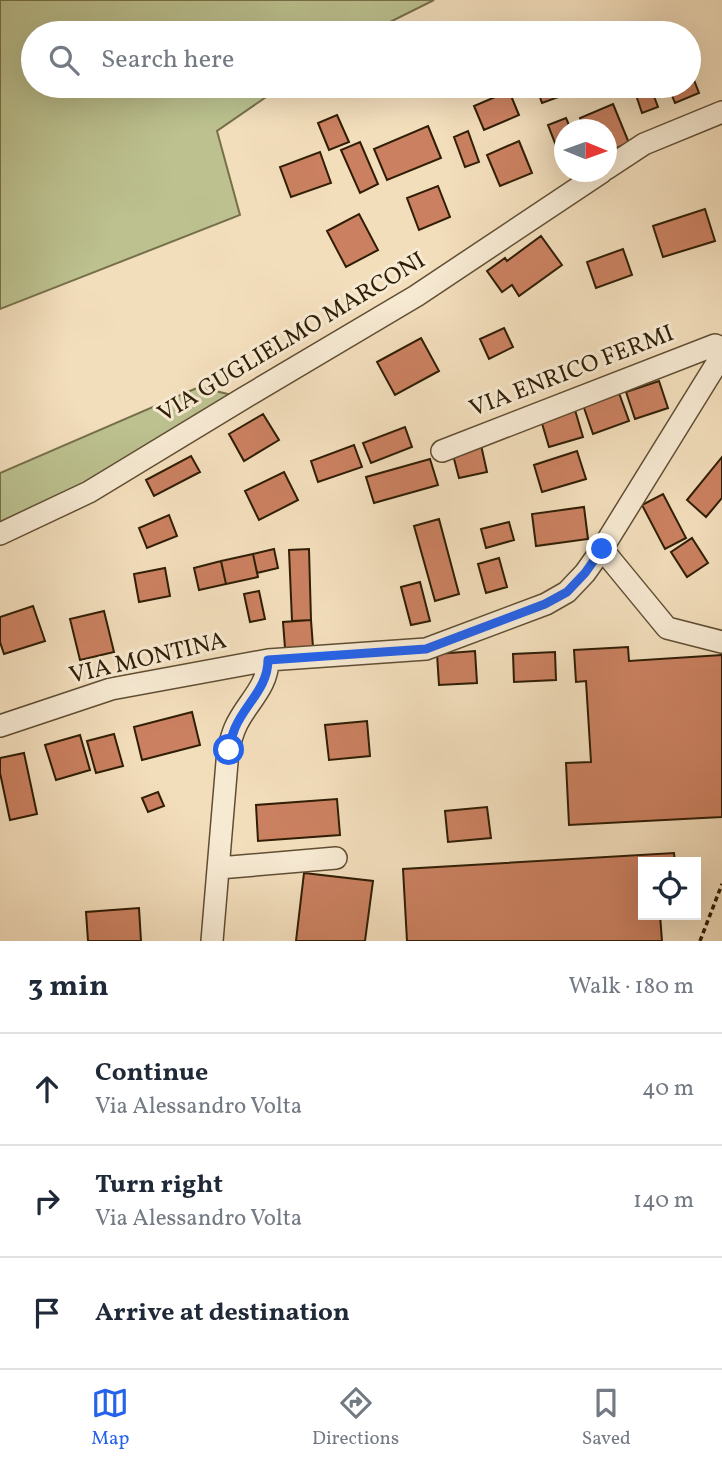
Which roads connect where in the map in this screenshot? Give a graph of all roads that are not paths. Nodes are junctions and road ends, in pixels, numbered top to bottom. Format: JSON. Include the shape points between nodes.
{"nodes":[{"id":1,"x":722,"y":113,"type":"edge"},
{"id":2,"x":617,"y":162,"type":"edge"},
{"id":3,"x":587,"y":182,"type":"edge"},
{"id":4,"x":722,"y":348,"type":"edge"},
{"id":5,"x":722,"y":355,"type":"edge"},
{"id":6,"x":442,"y":451,"type":"dead end"},
{"id":7,"x":0,"y":534,"type":"edge"},
{"id":8,"x":602,"y":549,"type":"junction"},
{"id":9,"x":722,"y":642,"type":"edge"},
{"id":10,"x":268,"y":660,"type":"junction"},
{"id":11,"x":0,"y":726,"type":"edge"},
{"id":12,"x":336,"y":858,"type":"dead end"},
{"id":13,"x":219,"y":868,"type":"junction"},
{"id":14,"x":212,"y":941,"type":"edge"}],
"edges":[{"from":1,"to":2,"type":"street","name":"VIA GUGLIELMO MARCONI","via":[[644,144]]},
{"from":3,"to":7,"type":"street","name":"VIA GUGLIELMO MARCONI","via":[[416,296],[89,492]]},
{"from":4,"to":6,"type":"street","name":"VIA ENRICO FERMI","via":[[715,345]]},
{"from":5,"to":8,"type":"street","name":"VIA MONTINA"},
{"from":8,"to":9,"type":"street","via":[[667,628]]},
{"from":8,"to":10,"type":"street","name":"VIA MONTINA","via":[[567,592],[426,649]]},
{"from":10,"to":11,"type":"street","name":"VIA MONTINA","via":[[111,689]]},
{"from":10,"to":13,"type":"street","via":[[263,685],[235,728],[229,750]]},
{"from":12,"to":13,"type":"street"},
{"from":13,"to":14,"type":"street"}]}
